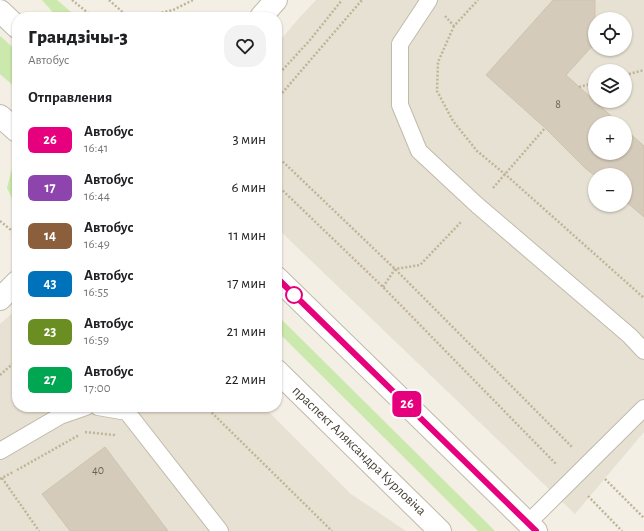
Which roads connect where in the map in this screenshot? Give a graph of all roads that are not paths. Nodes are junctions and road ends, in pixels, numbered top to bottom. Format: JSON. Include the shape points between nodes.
{"nodes":[{"id":1,"x":276,"y":0,"type":"edge"},
{"id":2,"x":429,"y":0,"type":"edge"},
{"id":3,"x":0,"y":11,"type":"edge"},
{"id":4,"x":265,"y":12,"type":"edge"},
{"id":5,"x":12,"y":22,"type":"edge"},
{"id":6,"x":0,"y":116,"type":"edge"},
{"id":7,"x":12,"y":127,"type":"edge"},
{"id":8,"x":282,"y":283,"type":"edge"},
{"id":9,"x":12,"y":287,"type":"edge"},
{"id":10,"x":0,"y":299,"type":"edge"},
{"id":11,"x":644,"y":351,"type":"edge"},
{"id":12,"x":282,"y":376,"type":"edge"},
{"id":13,"x":644,"y":408,"type":"edge"},
{"id":14,"x":72,"y":412,"type":"edge"},
{"id":15,"x":128,"y":412,"type":"edge"},
{"id":16,"x":0,"y":451,"type":"edge"},
{"id":17,"x":532,"y":527,"type":"edge"},
{"id":18,"x":220,"y":531,"type":"edge"},
{"id":19,"x":440,"y":531,"type":"edge"}],
"edges":[{"from":1,"to":4,"type":"street"},
{"from":2,"to":11,"type":"lane","via":[[400,44],[400,105],[419,151]]},
{"from":3,"to":5,"type":"street"},
{"from":6,"to":7,"type":"street"},
{"from":8,"to":17,"type":"street"},
{"from":9,"to":10,"type":"street"},
{"from":12,"to":19,"type":"street","name":"праспект Аляксандра Курловіча"},
{"from":13,"to":17,"type":"lane","via":[[588,463]]},
{"from":14,"to":16,"type":"lane","via":[[60,416]]},
{"from":15,"to":18,"type":"lane"}]}
